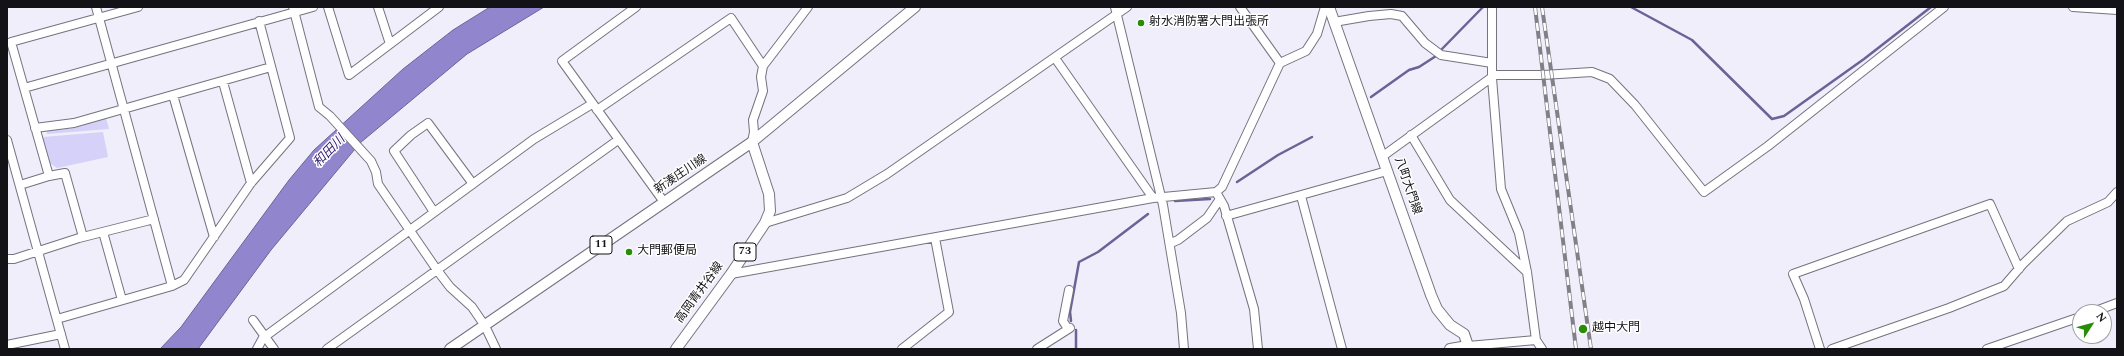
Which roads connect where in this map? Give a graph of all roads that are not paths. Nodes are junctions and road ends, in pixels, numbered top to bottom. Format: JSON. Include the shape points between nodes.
{"nodes":[{"id":1,"x":96,"y":7,"type":"edge"},
{"id":2,"x":138,"y":7,"type":"edge"},
{"id":3,"x":313,"y":7,"type":"edge"},
{"id":4,"x":328,"y":7,"type":"edge"},
{"id":5,"x":378,"y":7,"type":"edge"},
{"id":6,"x":439,"y":7,"type":"edge"},
{"id":7,"x":636,"y":7,"type":"edge"},
{"id":8,"x":808,"y":7,"type":"edge"},
{"id":9,"x":915,"y":7,"type":"edge"},
{"id":10,"x":1127,"y":7,"type":"edge"},
{"id":11,"x":1240,"y":7,"type":"edge"},
{"id":12,"x":1325,"y":7,"type":"edge"},
{"id":13,"x":1329,"y":7,"type":"edge"},
{"id":14,"x":1492,"y":7,"type":"edge"},
{"id":15,"x":1944,"y":7,"type":"edge"},
{"id":16,"x":2073,"y":7,"type":"edge"},
{"id":17,"x":293,"y":10,"type":"edge"},
{"id":18,"x":1116,"y":10,"type":"edge"},
{"id":19,"x":2117,"y":10,"type":"edge"},
{"id":20,"x":99,"y":18,"type":"junction"},
{"id":21,"x":259,"y":21,"type":"junction"},
{"id":22,"x":1334,"y":22,"type":"junction"},
{"id":23,"x":390,"y":44,"type":"junction"},
{"id":24,"x":1055,"y":58,"type":"junction"},
{"id":25,"x":1280,"y":63,"type":"junction"},
{"id":26,"x":1492,"y":63,"type":"junction"},
{"id":27,"x":111,"y":64,"type":"junction"},
{"id":28,"x":763,"y":66,"type":"junction"},
{"id":29,"x":271,"y":67,"type":"junction"},
{"id":30,"x":1492,"y":78,"type":"junction"},
{"id":31,"x":223,"y":82,"type":"junction"},
{"id":32,"x":24,"y":88,"type":"junction"},
{"id":33,"x":173,"y":95,"type":"junction"},
{"id":34,"x":595,"y":107,"type":"junction"},
{"id":35,"x":124,"y":109,"type":"junction"},
{"id":36,"x":35,"y":128,"type":"junction"},
{"id":37,"x":1411,"y":135,"type":"junction"},
{"id":38,"x":7,"y":140,"type":"edge"},
{"id":39,"x":618,"y":140,"type":"junction"},
{"id":40,"x":752,"y":142,"type":"junction"},
{"id":41,"x":1383,"y":156,"type":"junction"},
{"id":42,"x":1387,"y":171,"type":"junction"},
{"id":43,"x":49,"y":176,"type":"junction"},
{"id":44,"x":251,"y":183,"type":"junction"},
{"id":45,"x":473,"y":184,"type":"junction"},
{"id":46,"x":20,"y":185,"type":"junction"},
{"id":47,"x":2117,"y":192,"type":"edge"},
{"id":48,"x":1218,"y":195,"type":"junction"},
{"id":49,"x":1301,"y":196,"type":"junction"},
{"id":50,"x":1157,"y":197,"type":"junction"},
{"id":51,"x":664,"y":202,"type":"junction"},
{"id":52,"x":434,"y":212,"type":"junction"},
{"id":53,"x":1226,"y":216,"type":"junction"},
{"id":54,"x":154,"y":219,"type":"junction"},
{"id":55,"x":765,"y":222,"type":"junction"},
{"id":56,"x":411,"y":230,"type":"junction"},
{"id":57,"x":103,"y":232,"type":"junction"},
{"id":58,"x":83,"y":237,"type":"junction"},
{"id":59,"x":214,"y":238,"type":"junction"},
{"id":60,"x":934,"y":238,"type":"junction"},
{"id":61,"x":1171,"y":243,"type":"junction"},
{"id":62,"x":39,"y":251,"type":"junction"},
{"id":63,"x":7,"y":259,"type":"edge"},
{"id":64,"x":2019,"y":269,"type":"junction"},
{"id":65,"x":437,"y":270,"type":"junction"},
{"id":66,"x":1527,"y":272,"type":"junction"},
{"id":67,"x":731,"y":274,"type":"junction"},
{"id":68,"x":172,"y":286,"type":"junction"},
{"id":69,"x":1069,"y":290,"type":"dead end"},
{"id":70,"x":122,"y":300,"type":"junction"},
{"id":71,"x":56,"y":318,"type":"junction"},
{"id":72,"x":253,"y":320,"type":"dead end"},
{"id":73,"x":2072,"y":320,"type":"edge"},
{"id":74,"x":486,"y":326,"type":"junction"},
{"id":75,"x":61,"y":334,"type":"junction"},
{"id":76,"x":265,"y":336,"type":"junction"},
{"id":77,"x":1536,"y":340,"type":"junction"},
{"id":78,"x":7,"y":345,"type":"edge"},
{"id":79,"x":1468,"y":346,"type":"junction"},
{"id":80,"x":1512,"y":346,"type":"edge"},
{"id":81,"x":2004,"y":346,"type":"edge"},
{"id":82,"x":65,"y":349,"type":"edge"},
{"id":83,"x":257,"y":349,"type":"edge"},
{"id":84,"x":274,"y":349,"type":"edge"},
{"id":85,"x":327,"y":349,"type":"edge"},
{"id":86,"x":450,"y":349,"type":"edge"},
{"id":87,"x":496,"y":349,"type":"edge"},
{"id":88,"x":676,"y":349,"type":"edge"},
{"id":89,"x":902,"y":349,"type":"edge"},
{"id":90,"x":1037,"y":349,"type":"edge"},
{"id":91,"x":1184,"y":349,"type":"edge"},
{"id":92,"x":1258,"y":349,"type":"edge"},
{"id":93,"x":1342,"y":349,"type":"edge"},
{"id":94,"x":1450,"y":349,"type":"edge"},
{"id":95,"x":1542,"y":349,"type":"edge"},
{"id":96,"x":1820,"y":349,"type":"edge"},
{"id":97,"x":1832,"y":349,"type":"edge"},
{"id":98,"x":1988,"y":349,"type":"edge"}],
"edges":[{"from":1,"to":20,"type":"street"},
{"from":2,"to":20,"type":"street"},
{"from":3,"to":17,"type":"street"},
{"from":4,"to":23,"type":"street","via":[[349,75]]},
{"from":5,"to":23,"type":"street"},
{"from":6,"to":23,"type":"street"},
{"from":7,"to":34,"type":"street","via":[[562,61]]},
{"from":8,"to":28,"type":"street"},
{"from":9,"to":40,"type":"main road","name":"新湊庄川線","number":"11"},
{"from":10,"to":18,"type":"street"},
{"from":11,"to":25,"type":"street"},
{"from":12,"to":25,"type":"street","via":[[1317,34],[1306,51]]},
{"from":13,"to":22,"type":"main road","name":"八町大門線"},
{"from":14,"to":26,"type":"street"},
{"from":15,"to":30,"type":"street","via":[[1768,146],[1704,192],[1635,105],[1610,79],[1592,72],[1495,74]]},
{"from":16,"to":19,"type":"street"},
{"from":17,"to":21,"type":"street"},
{"from":17,"to":56,"type":"street","via":[[319,107],[365,153],[376,172],[378,184]]},
{"from":18,"to":24,"type":"street"},
{"from":18,"to":50,"type":"street"},
{"from":20,"to":27,"type":"street"},
{"from":20,"to":32,"type":"street","via":[[11,42]]},
{"from":21,"to":27,"type":"street"},
{"from":21,"to":29,"type":"street"},
{"from":22,"to":26,"type":"street","via":[[1391,14],[1402,16],[1425,43],[1440,55]]},
{"from":22,"to":41,"type":"main road","name":"八町大門線"},
{"from":24,"to":50,"type":"street"},
{"from":24,"to":55,"type":"street","via":[[887,174],[847,198]]},
{"from":25,"to":48,"type":"street"},
{"from":26,"to":30,"type":"street"},
{"from":27,"to":32,"type":"street"},
{"from":27,"to":35,"type":"street"},
{"from":28,"to":34,"type":"street","via":[[731,18]]},
{"from":28,"to":40,"type":"street","via":[[762,90],[753,120]]},
{"from":29,"to":31,"type":"street"},
{"from":29,"to":44,"type":"street","via":[[290,138]]},
{"from":30,"to":37,"type":"street"},
{"from":30,"to":66,"type":"street","via":[[1501,189],[1519,233]]},
{"from":31,"to":33,"type":"street"},
{"from":31,"to":44,"type":"street"},
{"from":32,"to":36,"type":"street"},
{"from":33,"to":35,"type":"street"},
{"from":33,"to":59,"type":"street"},
{"from":34,"to":39,"type":"street"},
{"from":34,"to":45,"type":"street","via":[[534,139]]},
{"from":35,"to":36,"type":"street","via":[[74,123]]},
{"from":35,"to":54,"type":"street"},
{"from":36,"to":43,"type":"street"},
{"from":37,"to":41,"type":"street"},
{"from":37,"to":66,"type":"street","via":[[1450,200]]},
{"from":38,"to":46,"type":"street"},
{"from":39,"to":51,"type":"street"},
{"from":39,"to":65,"type":"street"},
{"from":40,"to":51,"type":"main road","name":"新湊庄川線","number":"11"},
{"from":40,"to":55,"type":"main road","name":"高岡青井谷線","number":"73","via":[[769,194],[770,211]]},
{"from":41,"to":42,"type":"main road","name":"八町大門線"},
{"from":42,"to":49,"type":"street"},
{"from":42,"to":79,"type":"main road","name":"八町大門線","via":[[1437,310],[1450,325],[1464,334]]},
{"from":43,"to":46,"type":"street"},
{"from":43,"to":58,"type":"street","via":[[65,173]]},
{"from":44,"to":59,"type":"street"},
{"from":45,"to":52,"type":"street"},
{"from":45,"to":52,"type":"street","via":[[428,123],[411,135],[394,151]]},
{"from":46,"to":62,"type":"street"},
{"from":47,"to":64,"type":"street","via":[[2108,202],[2067,221]]},
{"from":48,"to":50,"type":"street"},
{"from":48,"to":53,"type":"street"},
{"from":48,"to":61,"type":"street","via":[[1208,218]]},
{"from":49,"to":53,"type":"street"},
{"from":49,"to":93,"type":"street"},
{"from":50,"to":60,"type":"street"},
{"from":50,"to":61,"type":"street"},
{"from":51,"to":74,"type":"main road","name":"新湊庄川線","number":"11"},
{"from":52,"to":56,"type":"street"},
{"from":53,"to":92,"type":"street","via":[[1254,309]]},
{"from":54,"to":57,"type":"street"},
{"from":54,"to":68,"type":"street"},
{"from":55,"to":67,"type":"main road","name":"高岡青井谷線","number":"73"},
{"from":56,"to":65,"type":"street"},
{"from":56,"to":76,"type":"street"},
{"from":57,"to":58,"type":"street"},
{"from":57,"to":70,"type":"street"},
{"from":58,"to":62,"type":"street"},
{"from":59,"to":68,"type":"street","via":[[184,280]]},
{"from":60,"to":67,"type":"street"},
{"from":60,"to":89,"type":"street","via":[[949,312]]},
{"from":61,"to":91,"type":"street"},
{"from":62,"to":63,"type":"street"},
{"from":62,"to":71,"type":"street"},
{"from":64,"to":96,"type":"street","via":[[1990,204],[1793,274]]},
{"from":64,"to":97,"type":"street","via":[[2004,286]]},
{"from":65,"to":74,"type":"street"},
{"from":65,"to":85,"type":"street"},
{"from":66,"to":77,"type":"street"},
{"from":67,"to":88,"type":"main road","name":"高岡青井谷線","number":"73"},
{"from":68,"to":70,"type":"street"},
{"from":69,"to":90,"type":"street","via":[[1063,321],[1069,328]]},
{"from":70,"to":71,"type":"street"},
{"from":71,"to":75,"type":"street"},
{"from":72,"to":76,"type":"street"},
{"from":73,"to":81,"type":"street"},
{"from":74,"to":86,"type":"main road","name":"新湊庄川線","number":"11"},
{"from":74,"to":87,"type":"street"},
{"from":75,"to":78,"type":"street"},
{"from":75,"to":82,"type":"street"},
{"from":76,"to":83,"type":"street"},
{"from":76,"to":84,"type":"street"},
{"from":77,"to":80,"type":"street"},
{"from":77,"to":95,"type":"street"},
{"from":79,"to":80,"type":"street"},
{"from":79,"to":94,"type":"main road"},
{"from":81,"to":98,"type":"street"}]}
